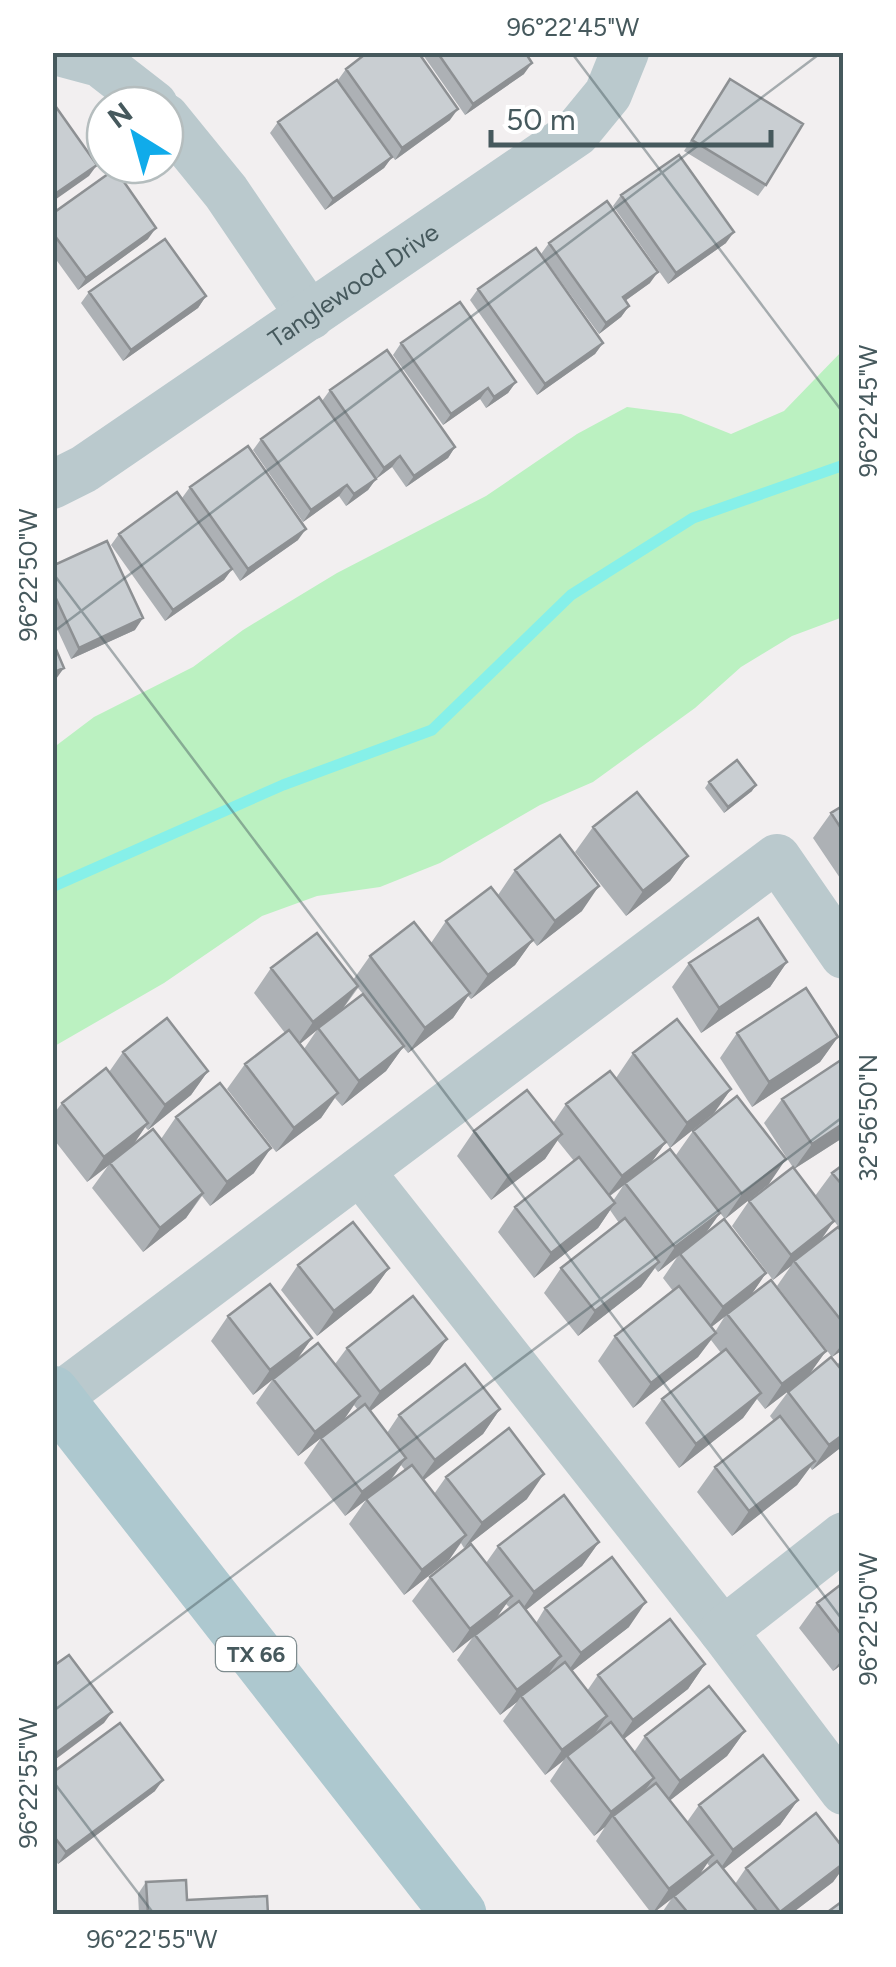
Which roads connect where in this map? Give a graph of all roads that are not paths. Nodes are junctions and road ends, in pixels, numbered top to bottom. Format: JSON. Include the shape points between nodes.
{"nodes":[{"id":1,"x":59,"y":52,"type":"edge"},
{"id":2,"x":625,"y":52,"type":"edge"},
{"id":3,"x":128,"y":85,"type":"edge"},
{"id":4,"x":185,"y":142,"type":"edge"},
{"id":5,"x":310,"y":316,"type":"junction"},
{"id":6,"x":52,"y":486,"type":"edge"},
{"id":7,"x":844,"y":956,"type":"edge"},
{"id":8,"x":360,"y":1171,"type":"junction"},
{"id":9,"x":55,"y":1395,"type":"edge"},
{"id":10,"x":844,"y":1536,"type":"edge"},
{"id":11,"x":722,"y":1631,"type":"junction"},
{"id":12,"x":844,"y":1791,"type":"edge"},
{"id":13,"x":459,"y":1914,"type":"edge"}],
"edges":[{"from":1,"to":3,"type":"street","via":[[100,63]]},
{"from":2,"to":5,"type":"street","name":"Tanglewood Drive","via":[[608,94],[576,133]]},
{"from":4,"to":5,"type":"street"},
{"from":5,"to":6,"type":"street","name":"Tanglewood Drive"},
{"from":7,"to":8,"type":"street","via":[[777,858]]},
{"from":8,"to":9,"type":"street"},
{"from":8,"to":11,"type":"street"},
{"from":9,"to":13,"type":"main road","number":"TX 66"},
{"from":10,"to":11,"type":"street"},
{"from":11,"to":12,"type":"street"}]}
